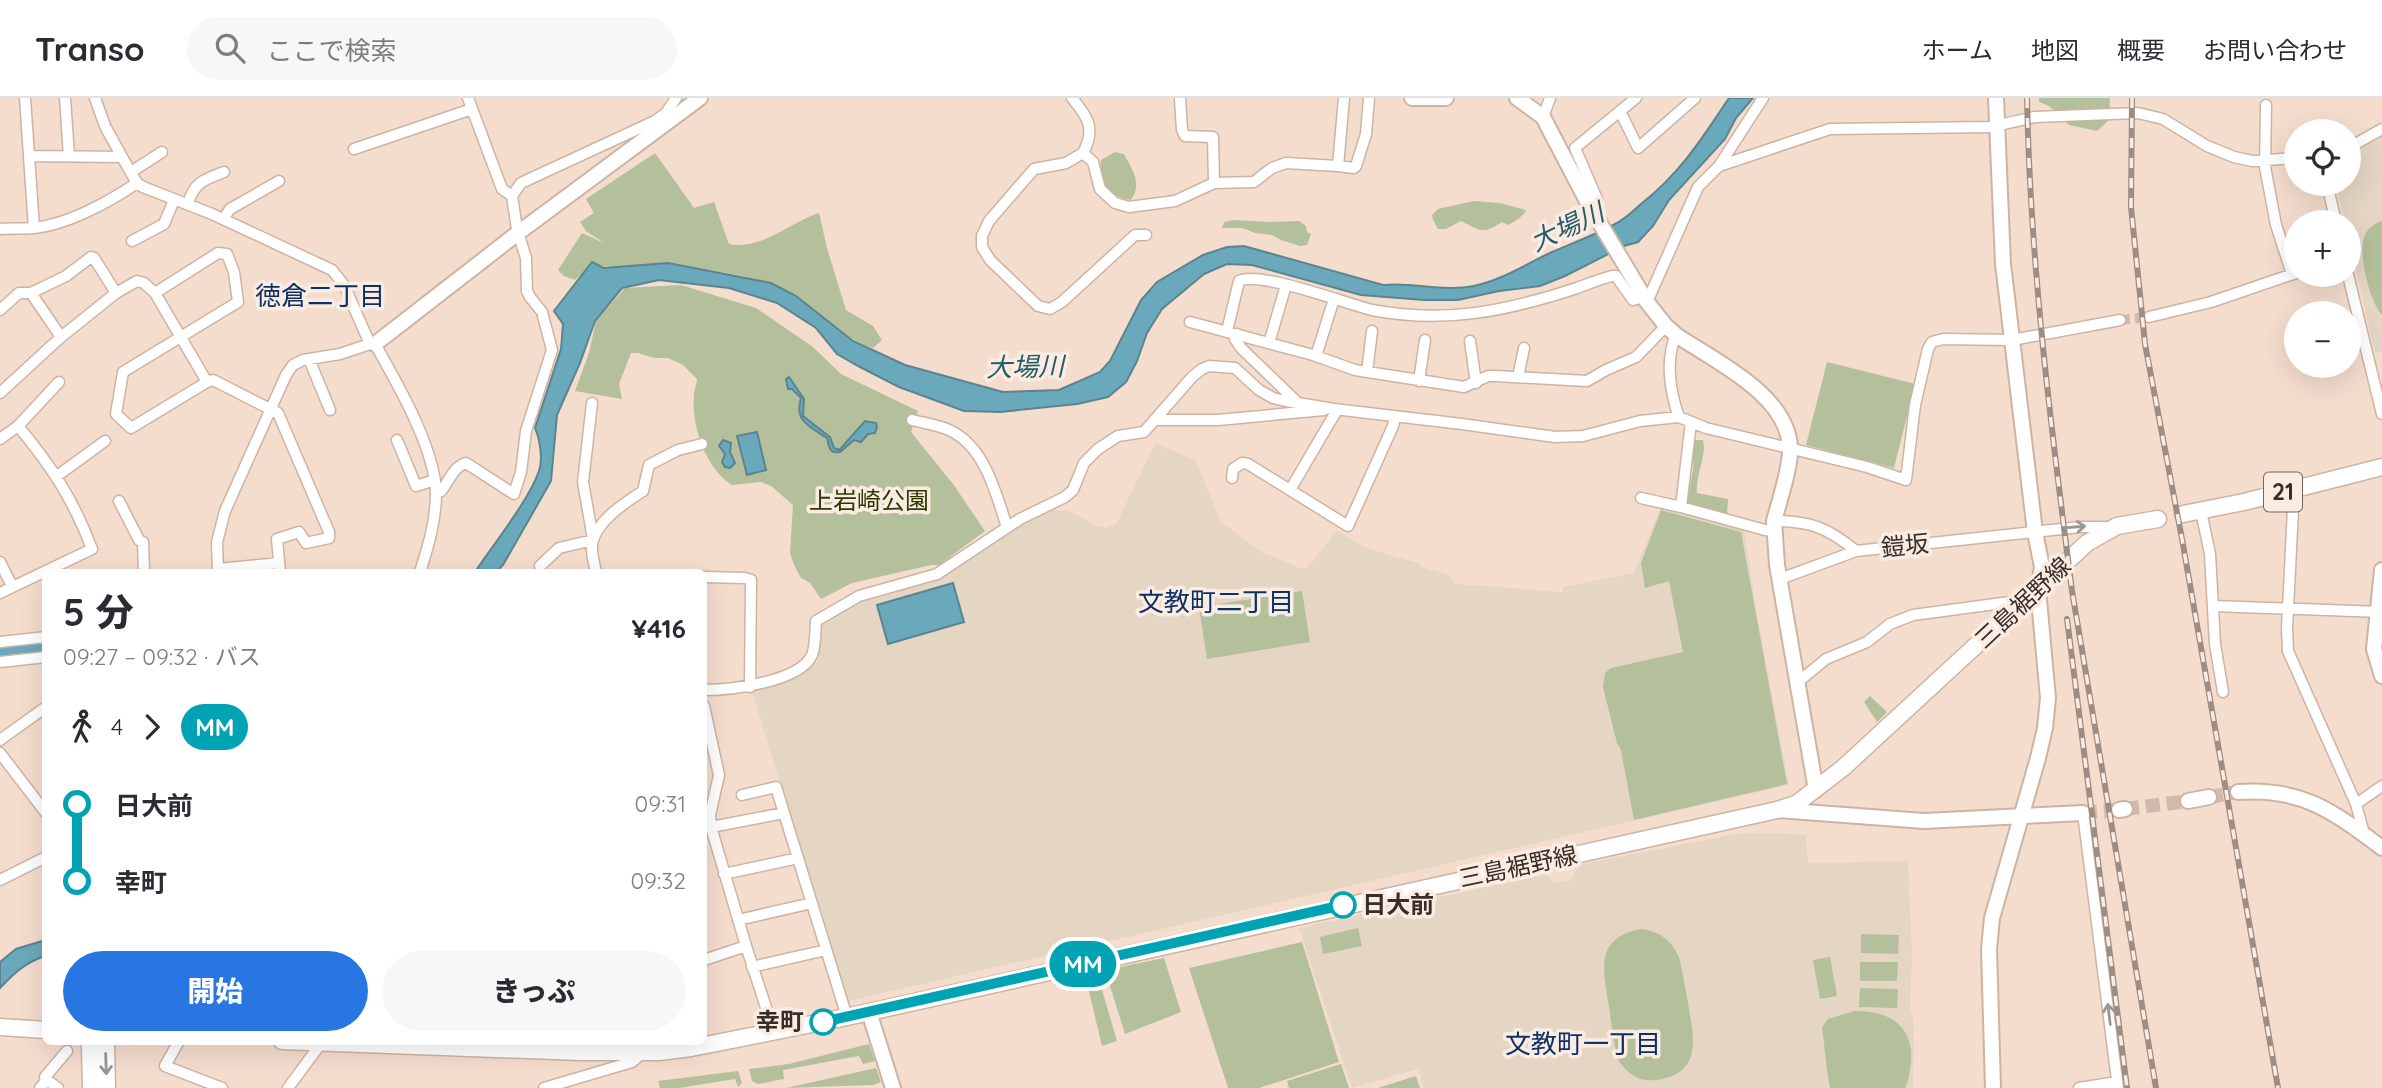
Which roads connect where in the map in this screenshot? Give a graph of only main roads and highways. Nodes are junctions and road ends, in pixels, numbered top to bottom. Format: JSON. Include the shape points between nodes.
{"nodes":[{"id":1,"x":2382,"y":467,"type":"edge"},
{"id":2,"x":2183,"y":514,"type":"dead end"},
{"id":3,"x":2158,"y":519,"type":"dead end"},
{"id":4,"x":0,"y":1027,"type":"edge"},
{"id":5,"x":42,"y":1030,"type":"edge"},
{"id":6,"x":91,"y":1045,"type":"edge"},
{"id":7,"x":105,"y":1045,"type":"edge"},
{"id":8,"x":487,"y":1045,"type":"edge"},
{"id":9,"x":707,"y":1045,"type":"edge"},
{"id":10,"x":707,"y":1045,"type":"edge"},
{"id":11,"x":542,"y":1046,"type":"edge"},
{"id":12,"x":91,"y":1088,"type":"edge"},
{"id":13,"x":107,"y":1088,"type":"edge"}],
"edges":[{"from":1,"to":2,"type":"main road","number":"21"},
{"from":3,"to":9,"type":"main road","name":"三島裾野線","via":[[2115,528],[2087,543],[1843,768],[1796,804]]},
{"from":4,"to":5,"type":"main road"},
{"from":6,"to":12,"type":"main road"},
{"from":7,"to":13,"type":"main road","one_way":true},
{"from":8,"to":11,"type":"main road","name":"三島裾野線"},
{"from":10,"to":11,"type":"main road","name":"三島裾野線","via":[[644,1052]]}]}
